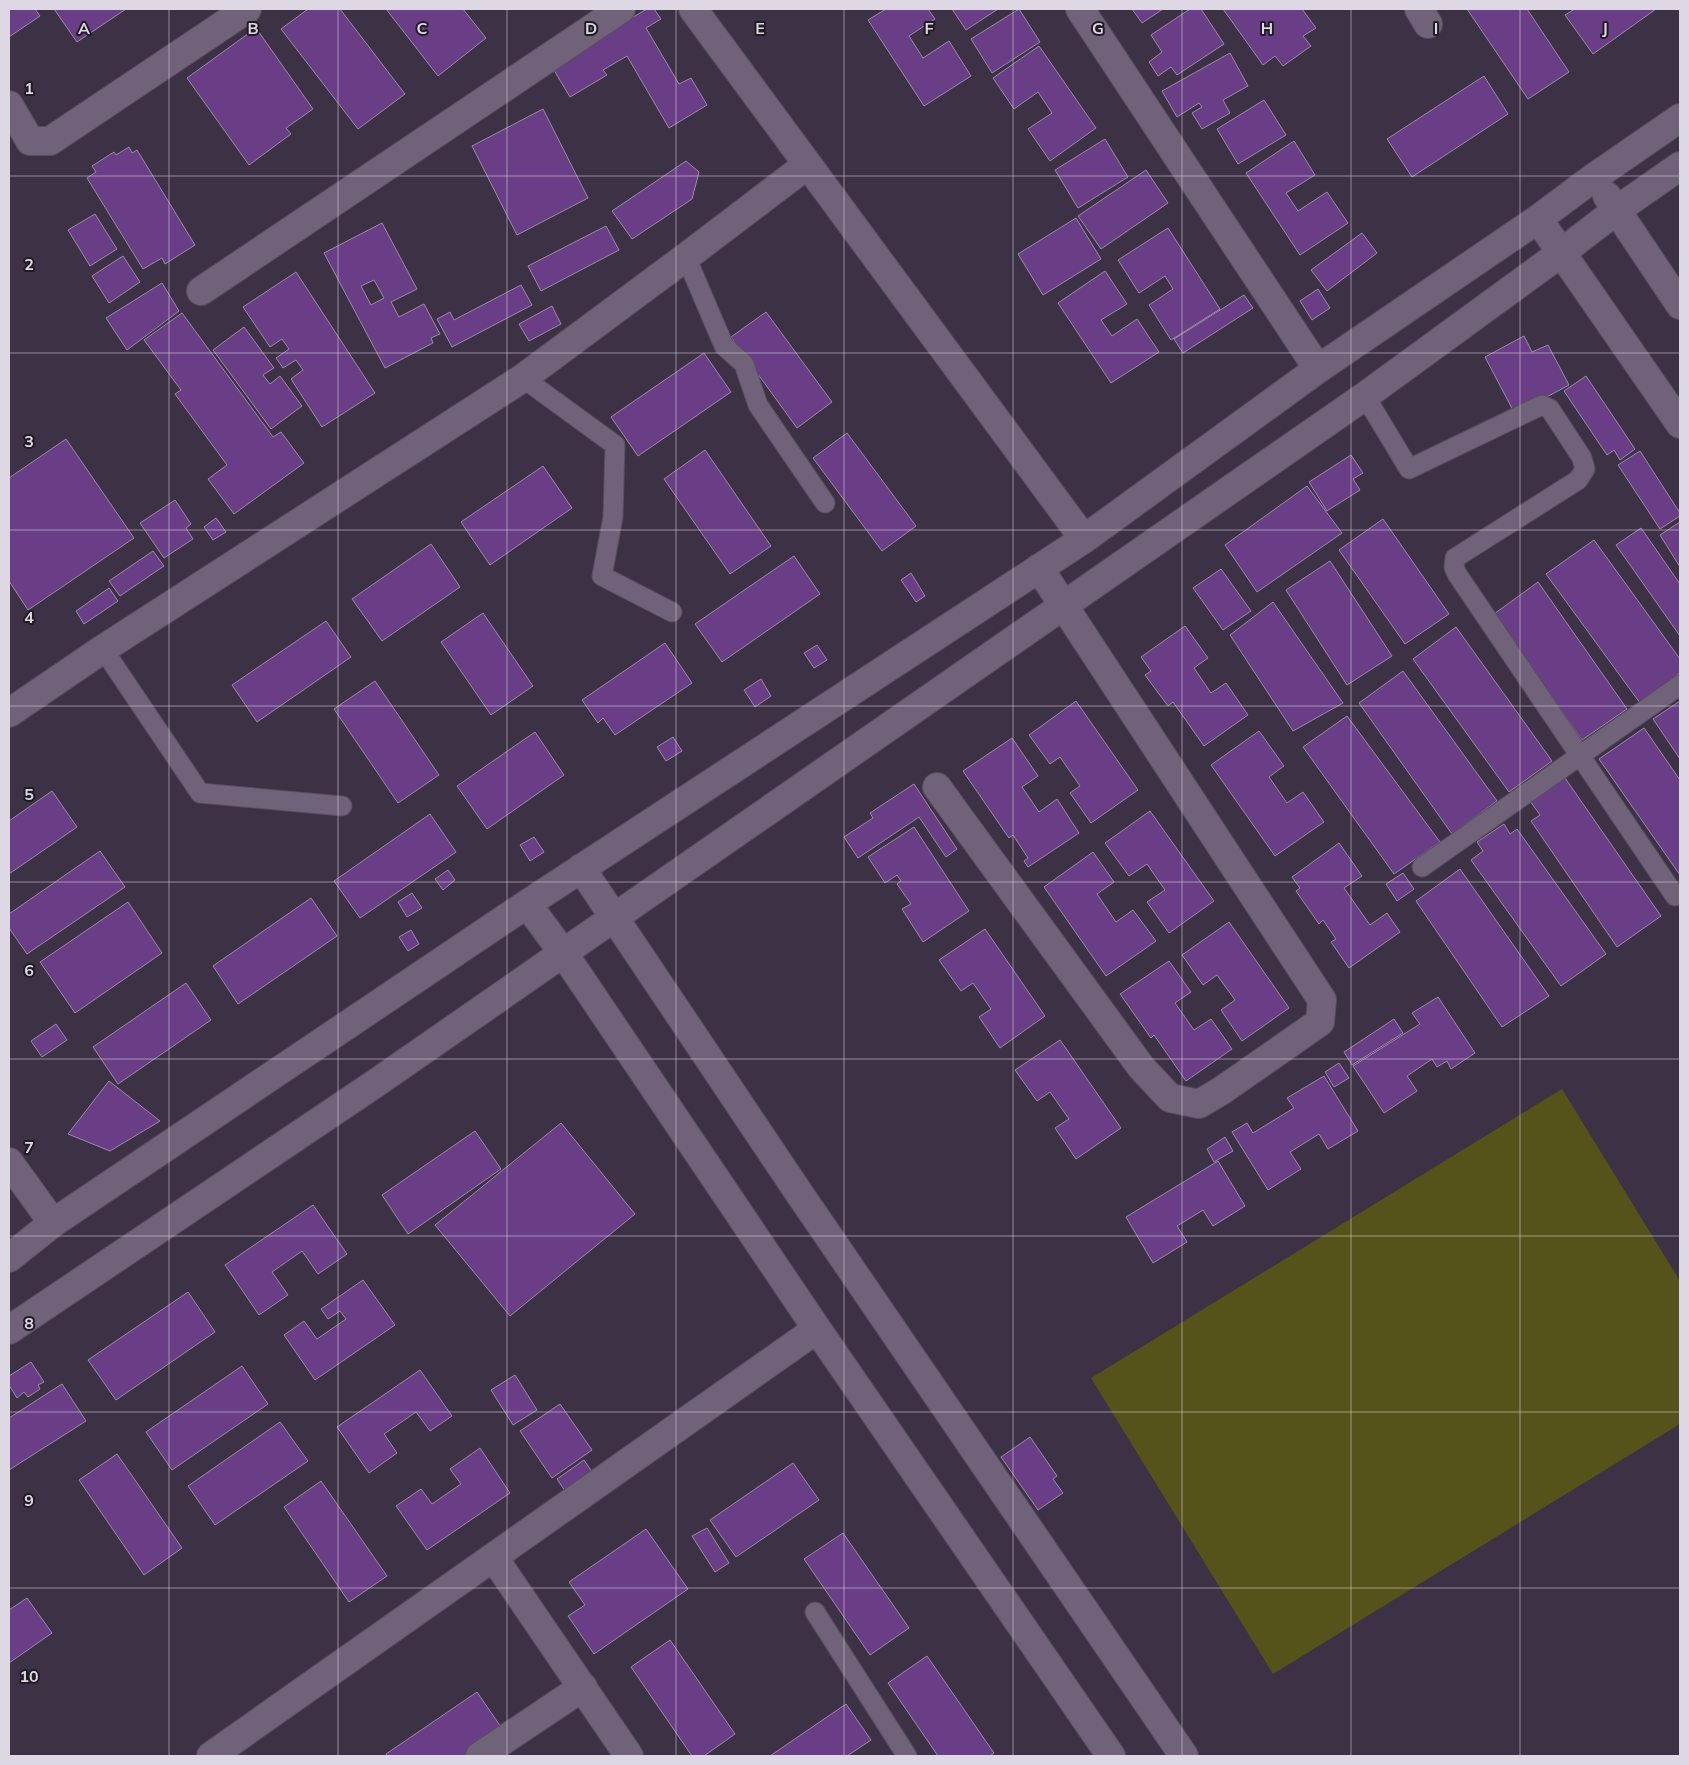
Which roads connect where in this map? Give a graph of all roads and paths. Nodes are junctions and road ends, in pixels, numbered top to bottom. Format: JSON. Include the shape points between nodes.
{"nodes":[{"id":1,"x":247,"y":9,"type":"edge"},
{"id":2,"x":621,"y":9,"type":"edge"},
{"id":3,"x":693,"y":9,"type":"edge"},
{"id":4,"x":1080,"y":9,"type":"edge"},
{"id":5,"x":9,"y":105,"type":"edge"},
{"id":6,"x":1680,"y":118,"type":"edge"},
{"id":7,"x":807,"y":165,"type":"junction"},
{"id":8,"x":1680,"y":166,"type":"edge"},
{"id":9,"x":1593,"y":178,"type":"junction"},
{"id":10,"x":1617,"y":210,"type":"junction"},
{"id":11,"x":1538,"y":219,"type":"junction"},
{"id":12,"x":1561,"y":253,"type":"junction"},
{"id":13,"x":686,"y":257,"type":"junction"},
{"id":14,"x":201,"y":291,"type":"dead end"},
{"id":15,"x":1680,"y":305,"type":"edge"},
{"id":16,"x":1318,"y":369,"type":"junction"},
{"id":17,"x":523,"y":378,"type":"junction"},
{"id":18,"x":1365,"y":396,"type":"junction"},
{"id":19,"x":1680,"y":424,"type":"edge"},
{"id":20,"x":825,"y":503,"type":"dead end"},
{"id":21,"x":1084,"y":539,"type":"junction"},
{"id":22,"x":1038,"y":568,"type":"junction"},
{"id":23,"x":1062,"y":605,"type":"junction"},
{"id":24,"x":672,"y":612,"type":"dead end"},
{"id":25,"x":103,"y":649,"type":"junction"},
{"id":26,"x":1680,"y":685,"type":"edge"},
{"id":27,"x":9,"y":713,"type":"edge"},
{"id":28,"x":1580,"y":756,"type":"junction"},
{"id":29,"x":936,"y":787,"type":"dead end"},
{"id":30,"x":342,"y":806,"type":"dead end"},
{"id":31,"x":1422,"y":867,"type":"dead end"},
{"id":32,"x":581,"y":868,"type":"junction"},
{"id":33,"x":1675,"y":896,"type":"dead end"},
{"id":34,"x":527,"y":904,"type":"junction"},
{"id":35,"x":614,"y":919,"type":"junction"},
{"id":36,"x":564,"y":954,"type":"junction"},
{"id":37,"x":9,"y":1162,"type":"edge"},
{"id":38,"x":53,"y":1224,"type":"junction"},
{"id":39,"x":9,"y":1258,"type":"edge"},
{"id":40,"x":817,"y":1329,"type":"junction"},
{"id":41,"x":9,"y":1330,"type":"edge"},
{"id":42,"x":494,"y":1558,"type":"junction"},
{"id":43,"x":815,"y":1612,"type":"dead end"},
{"id":44,"x":582,"y":1687,"type":"junction"},
{"id":45,"x":211,"y":1756,"type":"edge"},
{"id":46,"x":480,"y":1756,"type":"edge"},
{"id":47,"x":629,"y":1756,"type":"edge"},
{"id":48,"x":907,"y":1756,"type":"edge"},
{"id":49,"x":1111,"y":1756,"type":"edge"},
{"id":50,"x":1184,"y":1756,"type":"edge"}],
"edges":[{"from":1,"to":5,"type":"street","via":[[50,141],[30,140]]},
{"from":2,"to":14,"type":"street"},
{"from":3,"to":7,"type":"street"},
{"from":4,"to":16,"type":"street"},
{"from":6,"to":9,"type":"street"},
{"from":7,"to":13,"type":"street"},
{"from":7,"to":21,"type":"street"},
{"from":8,"to":10,"type":"street"},
{"from":9,"to":10,"type":"street"},
{"from":9,"to":11,"type":"street"},
{"from":10,"to":12,"type":"street"},
{"from":10,"to":15,"type":"street"},
{"from":11,"to":12,"type":"street"},
{"from":11,"to":16,"type":"street"},
{"from":12,"to":18,"type":"street"},
{"from":12,"to":19,"type":"street"},
{"from":13,"to":17,"type":"street"},
{"from":13,"to":20,"type":"lane","via":[[724,346],[744,364],[758,406]]},
{"from":16,"to":21,"type":"street"},
{"from":17,"to":24,"type":"lane","via":[[615,445],[613,517],[602,576]]},
{"from":17,"to":25,"type":"street"},
{"from":18,"to":23,"type":"street"},
{"from":18,"to":28,"type":"lane","via":[[1408,469],[1542,405],[1550,410],[1582,458],[1585,469],[1578,480],[1454,562],[1457,574]]},
{"from":21,"to":22,"type":"street"},
{"from":22,"to":23,"type":"street"},
{"from":22,"to":32,"type":"street"},
{"from":23,"to":29,"type":"street","via":[[1322,1000],[1320,1022],[1198,1104],[1170,1098],[1141,1067]]},
{"from":23,"to":35,"type":"street"},
{"from":25,"to":27,"type":"street"},
{"from":25,"to":30,"type":"lane","via":[[200,793]]},
{"from":26,"to":28,"type":"lane"},
{"from":28,"to":31,"type":"lane"},
{"from":28,"to":33,"type":"lane"},
{"from":32,"to":34,"type":"street"},
{"from":32,"to":35,"type":"street"},
{"from":34,"to":36,"type":"street"},
{"from":34,"to":38,"type":"street"},
{"from":35,"to":36,"type":"street"},
{"from":35,"to":50,"type":"street"},
{"from":36,"to":40,"type":"street"},
{"from":36,"to":41,"type":"street"},
{"from":37,"to":38,"type":"street"},
{"from":38,"to":39,"type":"street"},
{"from":40,"to":42,"type":"street"},
{"from":40,"to":49,"type":"street"},
{"from":42,"to":44,"type":"street"},
{"from":42,"to":45,"type":"street"},
{"from":43,"to":48,"type":"lane"},
{"from":44,"to":46,"type":"street"},
{"from":44,"to":47,"type":"street"}]}
